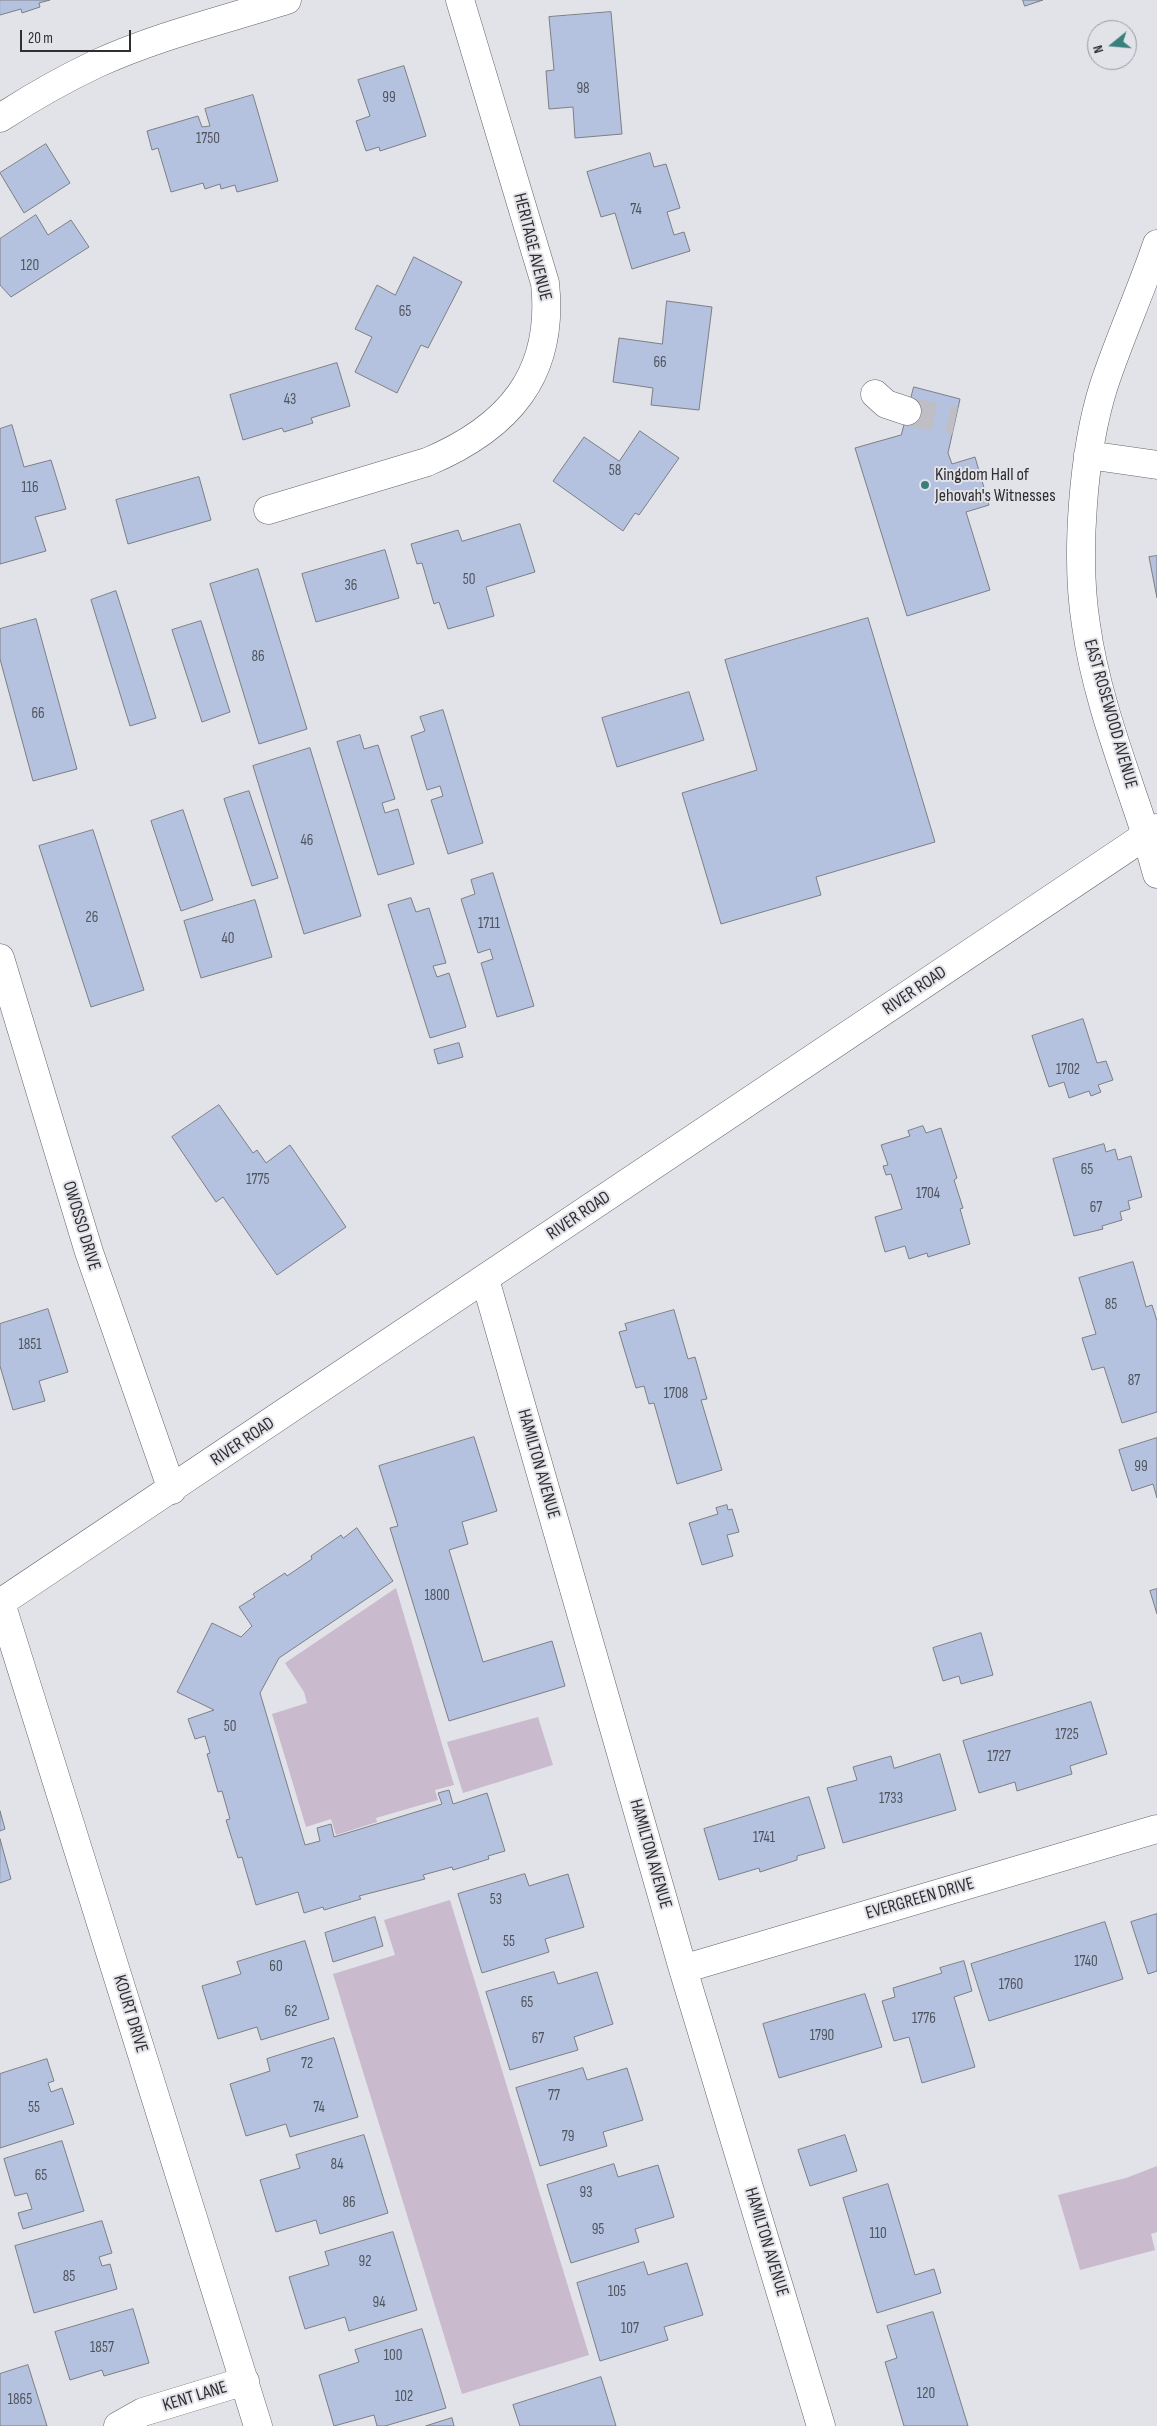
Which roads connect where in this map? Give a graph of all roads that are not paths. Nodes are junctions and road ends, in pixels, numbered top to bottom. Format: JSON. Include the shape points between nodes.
{"nodes":[{"id":1,"x":287,"y":0,"type":"edge"},
{"id":2,"x":460,"y":0,"type":"edge"},
{"id":3,"x":0,"y":118,"type":"edge"},
{"id":4,"x":1157,"y":244,"type":"edge"},
{"id":5,"x":875,"y":394,"type":"dead end"},
{"id":6,"x":907,"y":411,"type":"tunnel mouth"},
{"id":7,"x":1088,"y":455,"type":"junction"},
{"id":8,"x":1157,"y":465,"type":"edge"},
{"id":9,"x":268,"y":510,"type":"dead end"},
{"id":10,"x":1151,"y":832,"type":"edge"},
{"id":11,"x":1157,"y":874,"type":"edge"},
{"id":12,"x":0,"y":958,"type":"edge"},
{"id":13,"x":485,"y":1279,"type":"junction"},
{"id":14,"x":172,"y":1490,"type":"junction"},
{"id":15,"x":0,"y":1603,"type":"edge"},
{"id":16,"x":1157,"y":1830,"type":"edge"},
{"id":17,"x":683,"y":1969,"type":"junction"},
{"id":18,"x":245,"y":2381,"type":"junction"},
{"id":19,"x":118,"y":2426,"type":"edge"},
{"id":20,"x":258,"y":2426,"type":"edge"},
{"id":21,"x":821,"y":2426,"type":"edge"}],
"edges":[{"from":1,"to":3,"type":"street","via":[[148,44],[97,64]]},
{"from":2,"to":9,"type":"street","name":"HERITAGE AVENUE","via":[[545,283],[548,310],[541,356],[518,398],[496,422],[449,452],[427,462]]},
{"from":4,"to":7,"type":"street","name":"EAST ROSEWOOD AVENUE","via":[[1104,386]]},
{"from":5,"to":6,"type":"street","via":[[886,404]]},
{"from":7,"to":8,"type":"street"},
{"from":7,"to":10,"type":"street","name":"EAST ROSEWOOD AVENUE","via":[[1082,567],[1086,624],[1098,684]]},
{"from":10,"to":11,"type":"street","name":"EAST ROSEWOOD AVENUE"},
{"from":10,"to":13,"type":"street","name":"RIVER ROAD"},
{"from":12,"to":14,"type":"street","name":"OWOSSO DRIVE","via":[[88,1252]]},
{"from":13,"to":14,"type":"street","name":"RIVER ROAD"},
{"from":13,"to":17,"type":"street","name":"HAMILTON AVENUE"},
{"from":14,"to":15,"type":"street","name":"RIVER ROAD"},
{"from":15,"to":18,"type":"street","name":"KOURT DRIVE"},
{"from":16,"to":17,"type":"street","name":"EVERGREEN DRIVE"},
{"from":17,"to":21,"type":"street","name":"HAMILTON AVENUE"},
{"from":18,"to":19,"type":"street","name":"KENT LANE","via":[[143,2412]]},
{"from":18,"to":20,"type":"street","name":"KOURT DRIVE"}]}
